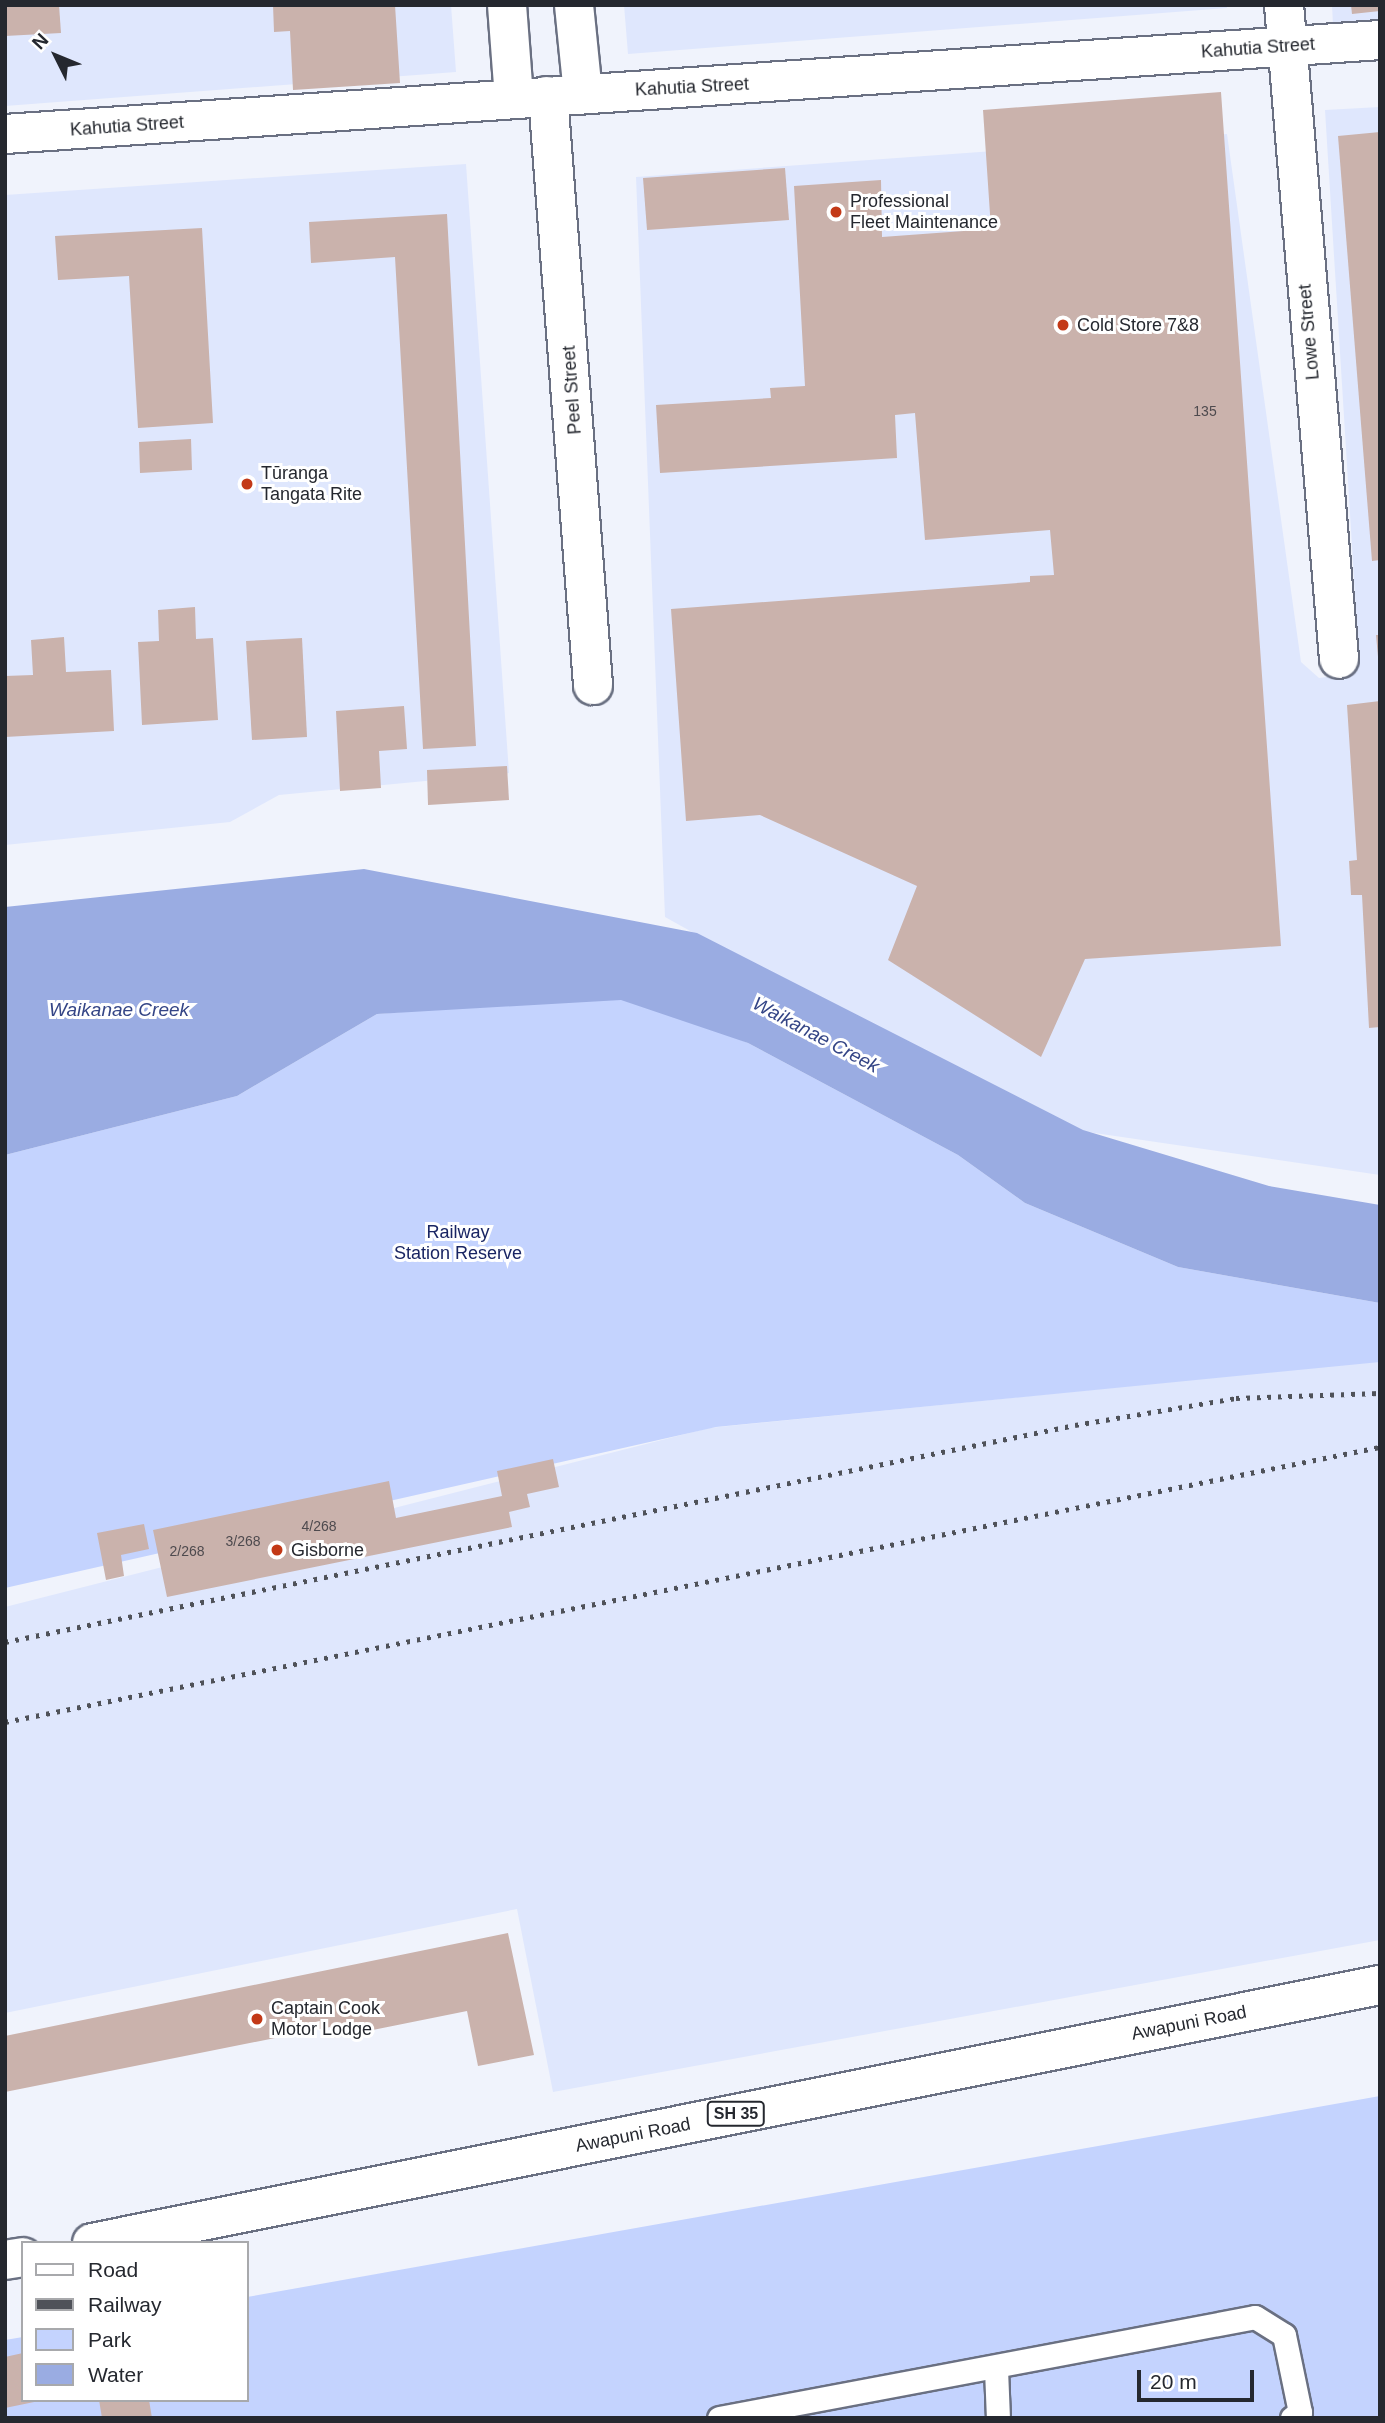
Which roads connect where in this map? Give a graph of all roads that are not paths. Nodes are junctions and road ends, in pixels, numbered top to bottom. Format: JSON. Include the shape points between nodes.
{"nodes":[{"id":1,"x":507,"y":5,"type":"edge"},
{"id":2,"x":574,"y":5,"type":"edge"},
{"id":3,"x":1284,"y":5,"type":"edge"},
{"id":4,"x":1380,"y":40,"type":"edge"},
{"id":5,"x":1284,"y":46,"type":"junction"},
{"id":6,"x":548,"y":96,"type":"junction"},
{"id":7,"x":5,"y":134,"type":"edge"},
{"id":8,"x":1339,"y":659,"type":"dead end"},
{"id":9,"x":593,"y":685,"type":"dead end"},
{"id":10,"x":1380,"y":1985,"type":"edge"},
{"id":11,"x":102,"y":2241,"type":"edge"},
{"id":12,"x":996,"y":2369,"type":"junction"},
{"id":13,"x":719,"y":2418,"type":"edge"},
{"id":14,"x":998,"y":2418,"type":"edge"},
{"id":15,"x":1292,"y":2418,"type":"edge"}],
"edges":[{"from":1,"to":6,"type":"main road","name":"Peel Street"},
{"from":2,"to":6,"type":"main road","name":"Peel Street"},
{"from":3,"to":5,"type":"main road","name":"Lowe Street"},
{"from":4,"to":5,"type":"main road","name":"Kahutia Street"},
{"from":5,"to":6,"type":"main road","name":"Kahutia Street"},
{"from":5,"to":8,"type":"main road","name":"Lowe Street"},
{"from":6,"to":7,"type":"main road","name":"Kahutia Street"},
{"from":6,"to":9,"type":"main road","name":"Peel Street"},
{"from":10,"to":11,"type":"main road","name":"Awapuni Road","number":"SH 35"},
{"from":12,"to":13,"type":"lane"},
{"from":12,"to":14,"type":"lane"},
{"from":12,"to":15,"type":"lane","via":[[1255,2316],[1284,2335],[1300,2412]]}]}
